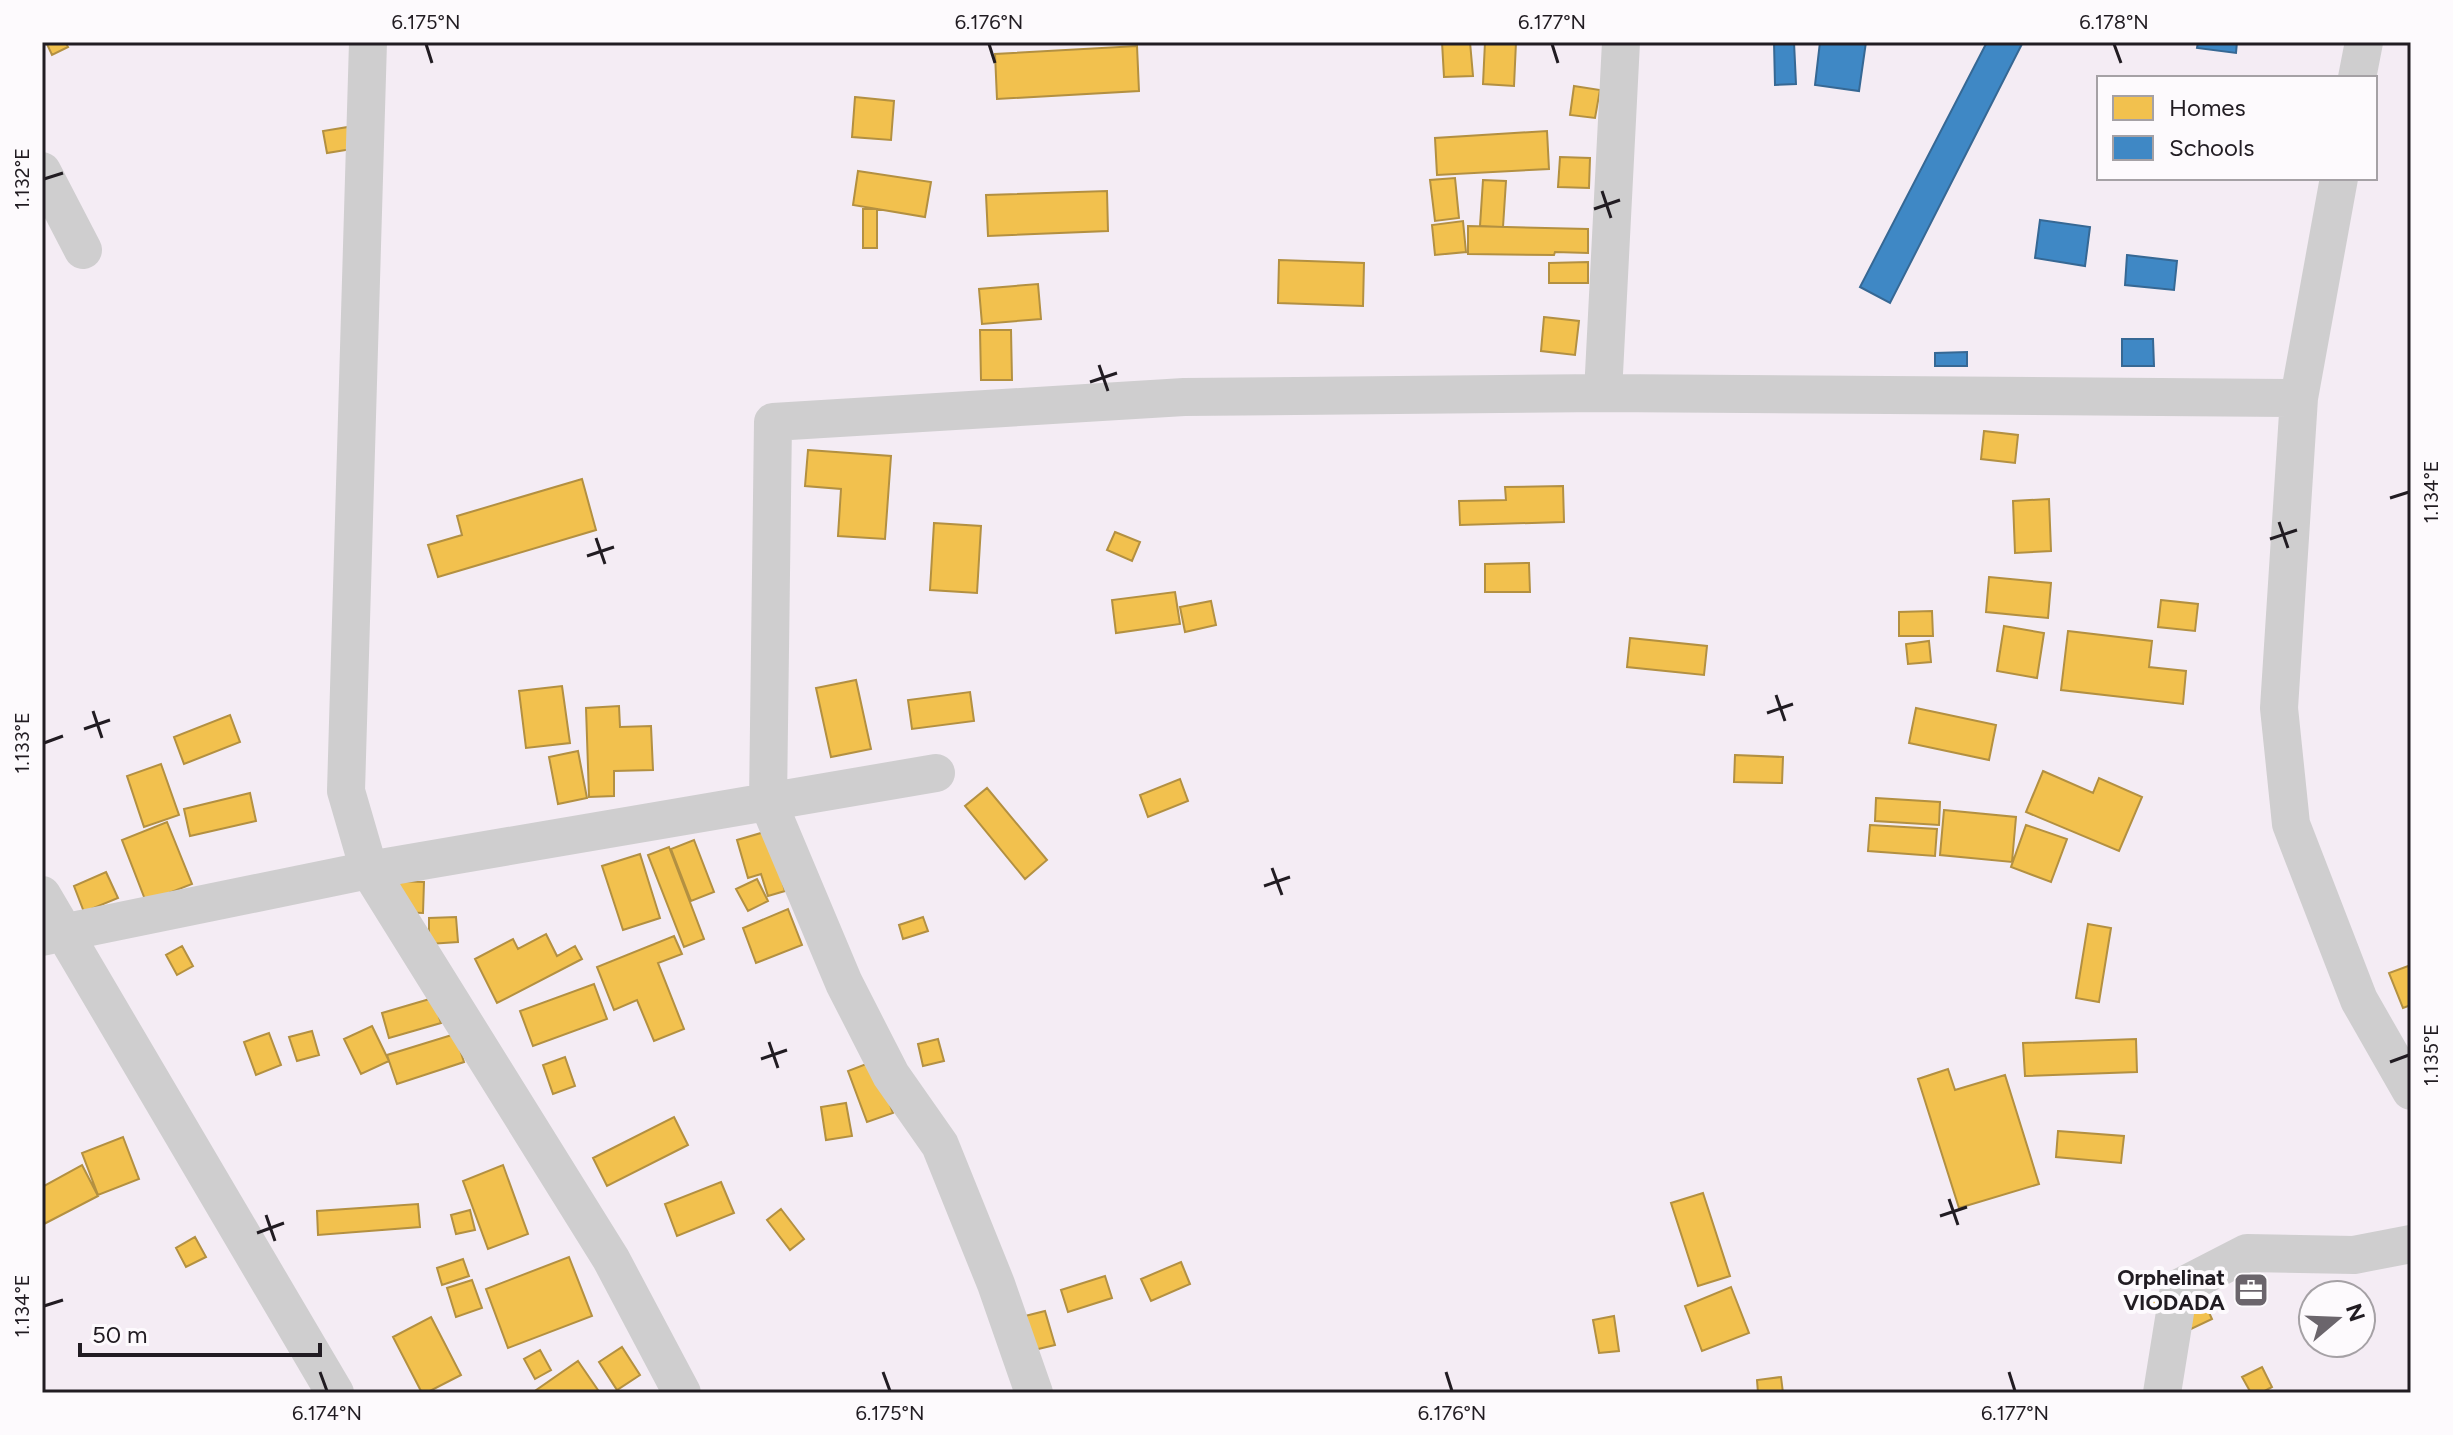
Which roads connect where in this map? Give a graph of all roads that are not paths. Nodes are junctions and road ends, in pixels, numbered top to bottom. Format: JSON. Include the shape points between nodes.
{"nodes":[{"id":1,"x":368,"y":42,"type":"edge"},
{"id":2,"x":1621,"y":42,"type":"edge"},
{"id":3,"x":2364,"y":42,"type":"edge"},
{"id":4,"x":2357,"y":76,"type":"edge"},
{"id":5,"x":42,"y":171,"type":"edge"},
{"id":6,"x":2339,"y":180,"type":"edge"},
{"id":7,"x":83,"y":250,"type":"dead end"},
{"id":8,"x":1603,"y":393,"type":"junction"},
{"id":9,"x":2299,"y":398,"type":"junction"},
{"id":10,"x":936,"y":773,"type":"dead end"},
{"id":11,"x":768,"y":802,"type":"junction"},
{"id":12,"x":369,"y":870,"type":"junction"},
{"id":13,"x":42,"y":895,"type":"edge"},
{"id":14,"x":52,"y":935,"type":"edge"},
{"id":15,"x":2411,"y":1091,"type":"edge"},
{"id":16,"x":2411,"y":1244,"type":"edge"},
{"id":17,"x":335,"y":1393,"type":"edge"},
{"id":18,"x":682,"y":1393,"type":"edge"},
{"id":19,"x":1034,"y":1393,"type":"edge"},
{"id":20,"x":2162,"y":1393,"type":"edge"}],
"edges":[{"from":1,"to":12,"type":"street","via":[[346,791]]},
{"from":2,"to":8,"type":"street"},
{"from":3,"to":4,"type":"street"},
{"from":5,"to":7,"type":"street"},
{"from":6,"to":9,"type":"street"},
{"from":8,"to":9,"type":"street"},
{"from":8,"to":11,"type":"street","via":[[1184,397],[773,422]]},
{"from":9,"to":15,"type":"street","via":[[2279,708],[2291,824],[2359,1000]]},
{"from":10,"to":11,"type":"street"},
{"from":11,"to":12,"type":"street"},
{"from":11,"to":19,"type":"street","via":[[844,983],[891,1075],[940,1145]]},
{"from":12,"to":14,"type":"street"},
{"from":12,"to":18,"type":"street","via":[[611,1259]]},
{"from":13,"to":14,"type":"street"},
{"from":14,"to":17,"type":"street"},
{"from":16,"to":20,"type":"street","via":[[2354,1255],[2247,1253],[2179,1288]]}]}
